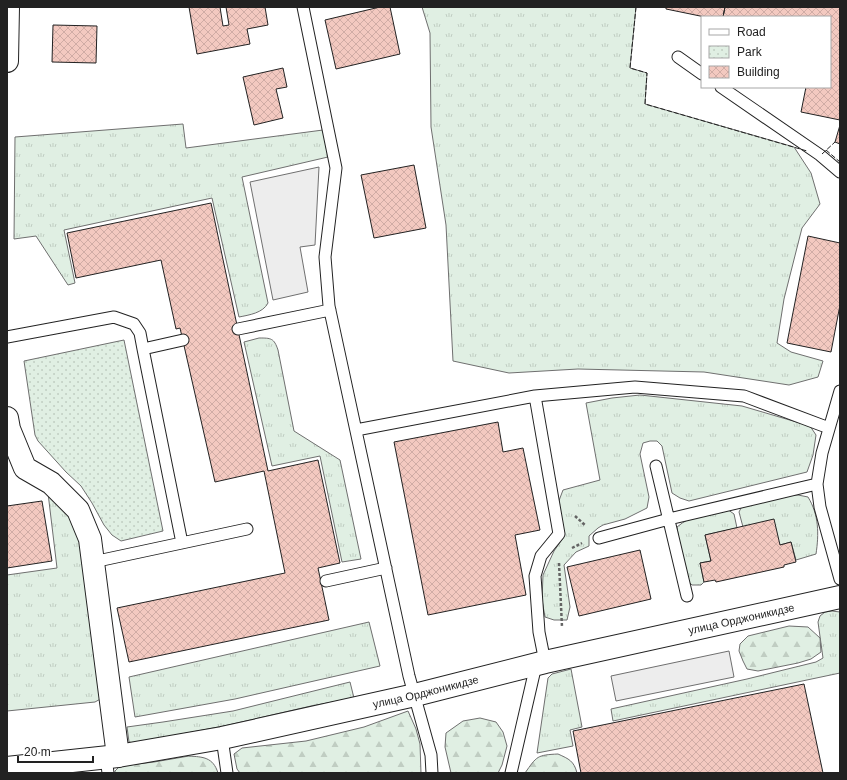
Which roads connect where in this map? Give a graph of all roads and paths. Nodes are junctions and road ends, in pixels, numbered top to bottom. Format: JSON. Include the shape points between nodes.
{"nodes":[{"id":1,"x":8,"y":7,"type":"edge"},
{"id":2,"x":303,"y":7,"type":"edge"},
{"id":3,"x":7,"y":25,"type":"edge"},
{"id":4,"x":678,"y":57,"type":"dead end"},
{"id":5,"x":7,"y":61,"type":"edge"},
{"id":6,"x":701,"y":73,"type":"edge"},
{"id":7,"x":722,"y":88,"type":"edge"},
{"id":8,"x":840,"y":172,"type":"edge"},
{"id":9,"x":330,"y":310,"type":"junction"},
{"id":10,"x":238,"y":329,"type":"dead end"},
{"id":11,"x":7,"y":336,"type":"edge"},
{"id":12,"x":183,"y":340,"type":"dead end"},
{"id":13,"x":143,"y":349,"type":"junction"},
{"id":14,"x":840,"y":392,"type":"edge"},
{"id":15,"x":535,"y":396,"type":"junction"},
{"id":16,"x":8,"y":426,"type":"edge"},
{"id":17,"x":829,"y":428,"type":"junction"},
{"id":18,"x":356,"y":430,"type":"junction"},
{"id":19,"x":656,"y":466,"type":"dead end"},
{"id":20,"x":817,"y":484,"type":"junction"},
{"id":21,"x":669,"y":519,"type":"junction"},
{"id":22,"x":247,"y":529,"type":"dead end"},
{"id":23,"x":599,"y":538,"type":"joint"},
{"id":24,"x":182,"y":543,"type":"junction"},
{"id":25,"x":571,"y":549,"type":"dead end"},
{"id":26,"x":559,"y":561,"type":"dead end"},
{"id":27,"x":93,"y":562,"type":"junction"},
{"id":28,"x":386,"y":568,"type":"junction"},
{"id":29,"x":840,"y":579,"type":"edge"},
{"id":30,"x":326,"y":581,"type":"dead end"},
{"id":31,"x":687,"y":596,"type":"dead end"},
{"id":32,"x":840,"y":597,"type":"edge"},
{"id":33,"x":562,"y":627,"type":"dead end"},
{"id":34,"x":541,"y":664,"type":"junction"},
{"id":35,"x":415,"y":695,"type":"junction"},
{"id":36,"x":222,"y":738,"type":"junction"},
{"id":37,"x":110,"y":762,"type":"edge"},
{"id":38,"x":7,"y":768,"type":"edge"},
{"id":39,"x":227,"y":773,"type":"edge"},
{"id":40,"x":432,"y":773,"type":"edge"},
{"id":41,"x":511,"y":773,"type":"edge"}],
"edges":[{"from":1,"to":3,"type":"main road"},
{"from":2,"to":9,"type":"lane","via":[[336,168],[325,257]]},
{"from":3,"to":5,"type":"main road"},
{"from":4,"to":6,"type":"lane"},
{"from":7,"to":8,"type":"lane","via":[[820,155]]},
{"from":9,"to":10,"type":"lane"},
{"from":9,"to":18,"type":"lane"},
{"from":11,"to":13,"type":"lane","via":[[114,316],[134,324],[140,334]]},
{"from":12,"to":13,"type":"lane"},
{"from":13,"to":24,"type":"lane"},
{"from":14,"to":17,"type":"lane"},
{"from":15,"to":17,"type":"lane","via":[[635,387],[744,396]]},
{"from":15,"to":18,"type":"lane"},
{"from":15,"to":34,"type":"lane","via":[[559,534],[541,556],[535,576]]},
{"from":16,"to":27,"type":"main road","via":[[25,468],[51,483],[78,510],[90,539]]},
{"from":17,"to":20,"type":"lane"},
{"from":18,"to":28,"type":"lane"},
{"from":19,"to":21,"type":"lane"},
{"from":20,"to":21,"type":"lane"},
{"from":20,"to":29,"type":"lane","via":[[820,507]]},
{"from":21,"to":23,"type":"lane"},
{"from":21,"to":31,"type":"lane"},
{"from":22,"to":24,"type":"lane"},
{"from":23,"to":25,"type":"path"},
{"from":24,"to":27,"type":"lane"},
{"from":26,"to":33,"type":"path"},
{"from":27,"to":37,"type":"main road"},
{"from":28,"to":30,"type":"lane"},
{"from":28,"to":35,"type":"lane"},
{"from":32,"to":34,"type":"main road","name":"улица Орджоникидзе"},
{"from":34,"to":35,"type":"main road","name":"улица Орджоникидзе"},
{"from":34,"to":41,"type":"lane"},
{"from":35,"to":36,"type":"main road","name":"улица Орджоникидзе"},
{"from":35,"to":40,"type":"lane","via":[[431,755]]},
{"from":36,"to":37,"type":"main road","name":"улица Орджоникидзе"},
{"from":36,"to":39,"type":"lane"},
{"from":37,"to":38,"type":"main road","name":"улица Орджоникидзе"}]}
